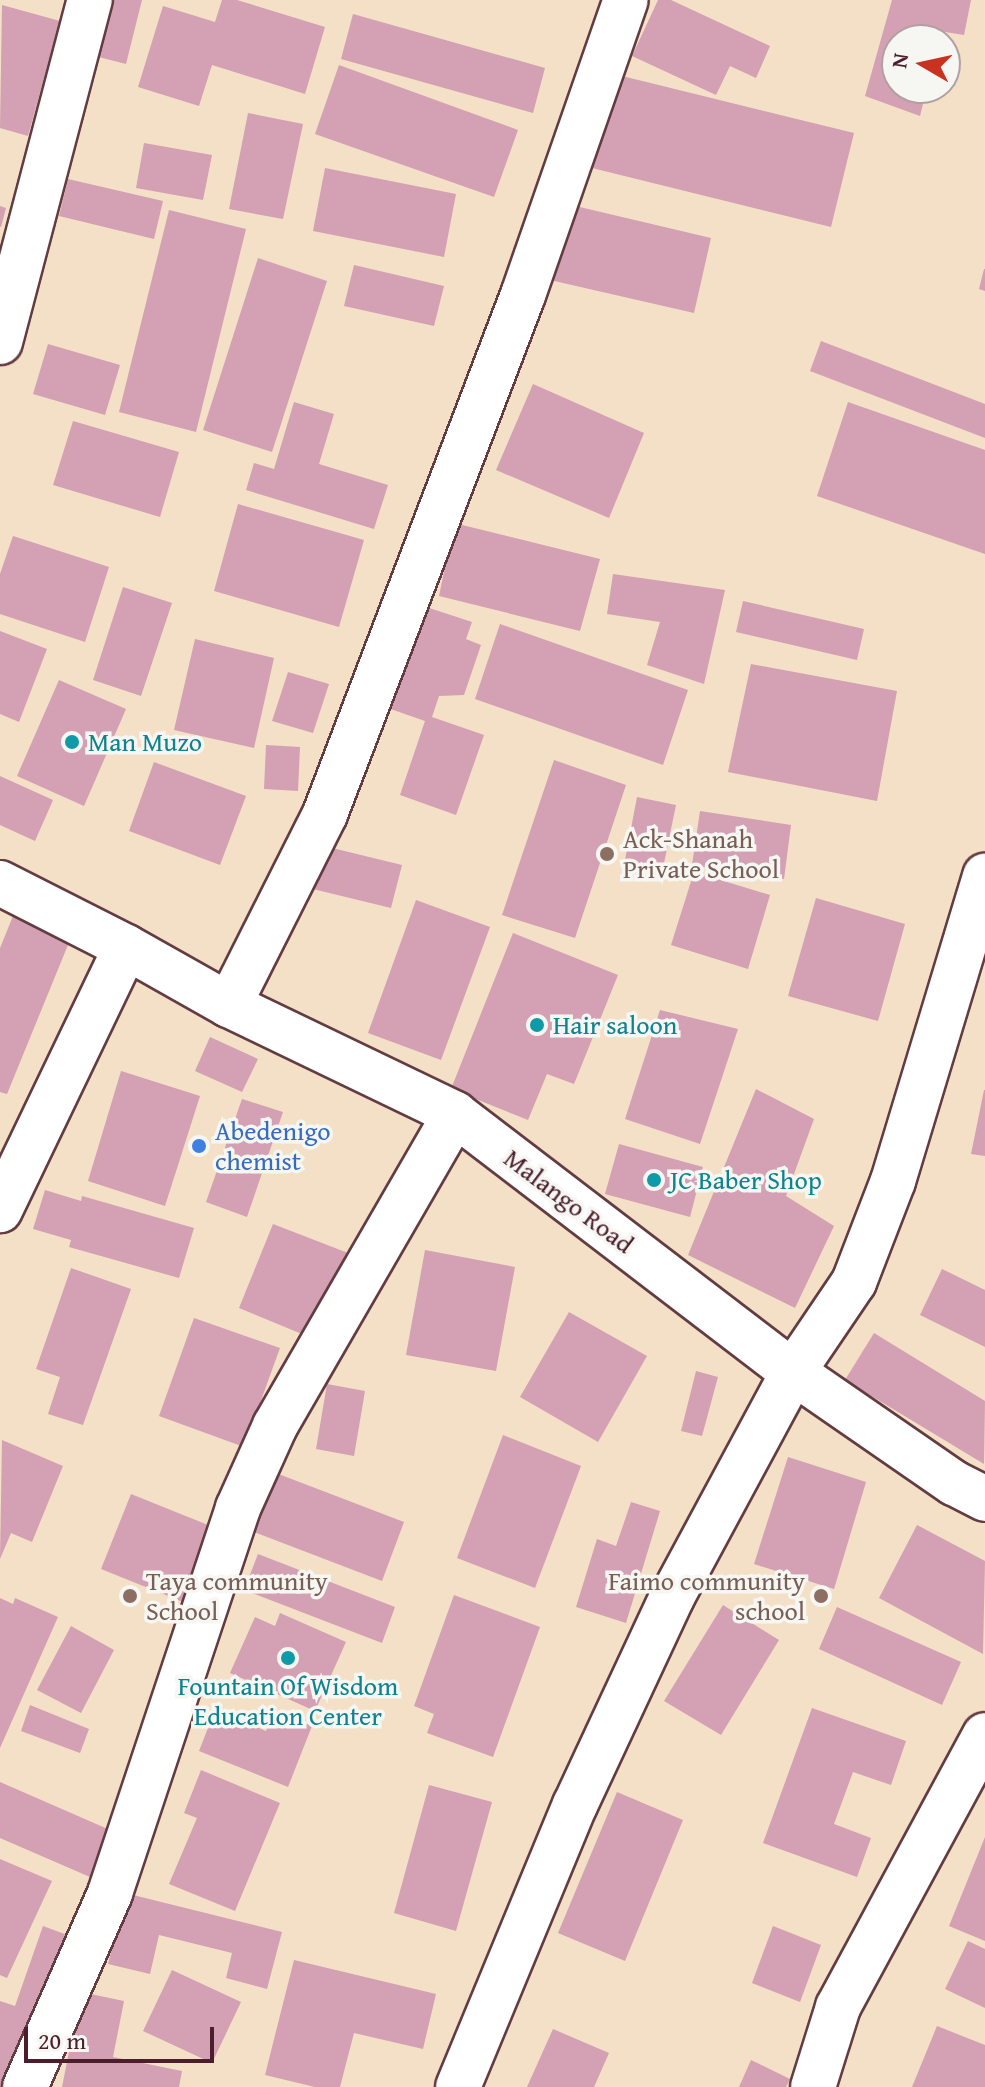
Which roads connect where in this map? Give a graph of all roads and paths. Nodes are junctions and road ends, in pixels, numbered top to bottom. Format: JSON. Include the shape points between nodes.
{"nodes":[{"id":1,"x":90,"y":0,"type":"edge"},
{"id":2,"x":626,"y":0,"type":"edge"},
{"id":3,"x":0,"y":342,"type":"edge"},
{"id":4,"x":0,"y":883,"type":"edge"},
{"id":5,"x":983,"y":888,"type":"edge"},
{"id":6,"x":126,"y":947,"type":"junction"},
{"id":7,"x":229,"y":1005,"type":"junction"},
{"id":8,"x":455,"y":1114,"type":"junction"},
{"id":9,"x":0,"y":1210,"type":"edge"},
{"id":10,"x":793,"y":1372,"type":"junction"},
{"id":11,"x":985,"y":1499,"type":"edge"},
{"id":12,"x":985,"y":1735,"type":"edge"},
{"id":13,"x":25,"y":2087,"type":"edge"},
{"id":14,"x":458,"y":2087,"type":"edge"},
{"id":15,"x":813,"y":2087,"type":"edge"}],
"edges":[{"from":1,"to":3,"type":"street"},
{"from":2,"to":7,"type":"street","via":[[523,295],[325,814]]},
{"from":4,"to":6,"type":"street","name":"Malango Road"},
{"from":5,"to":10,"type":"street","via":[[893,1181],[854,1282]]},
{"from":6,"to":7,"type":"street","name":"Malango Road"},
{"from":6,"to":9,"type":"street"},
{"from":7,"to":8,"type":"street","name":"Malango Road"},
{"from":8,"to":10,"type":"street","name":"Malango Road"},
{"from":8,"to":13,"type":"street","via":[[275,1426],[238,1508],[110,1893]]},
{"from":10,"to":11,"type":"street","name":"Malango Road"},
{"from":10,"to":14,"type":"street","via":[[672,1597],[575,1805]]},
{"from":12,"to":15,"type":"street","via":[[838,2007]]}]}
